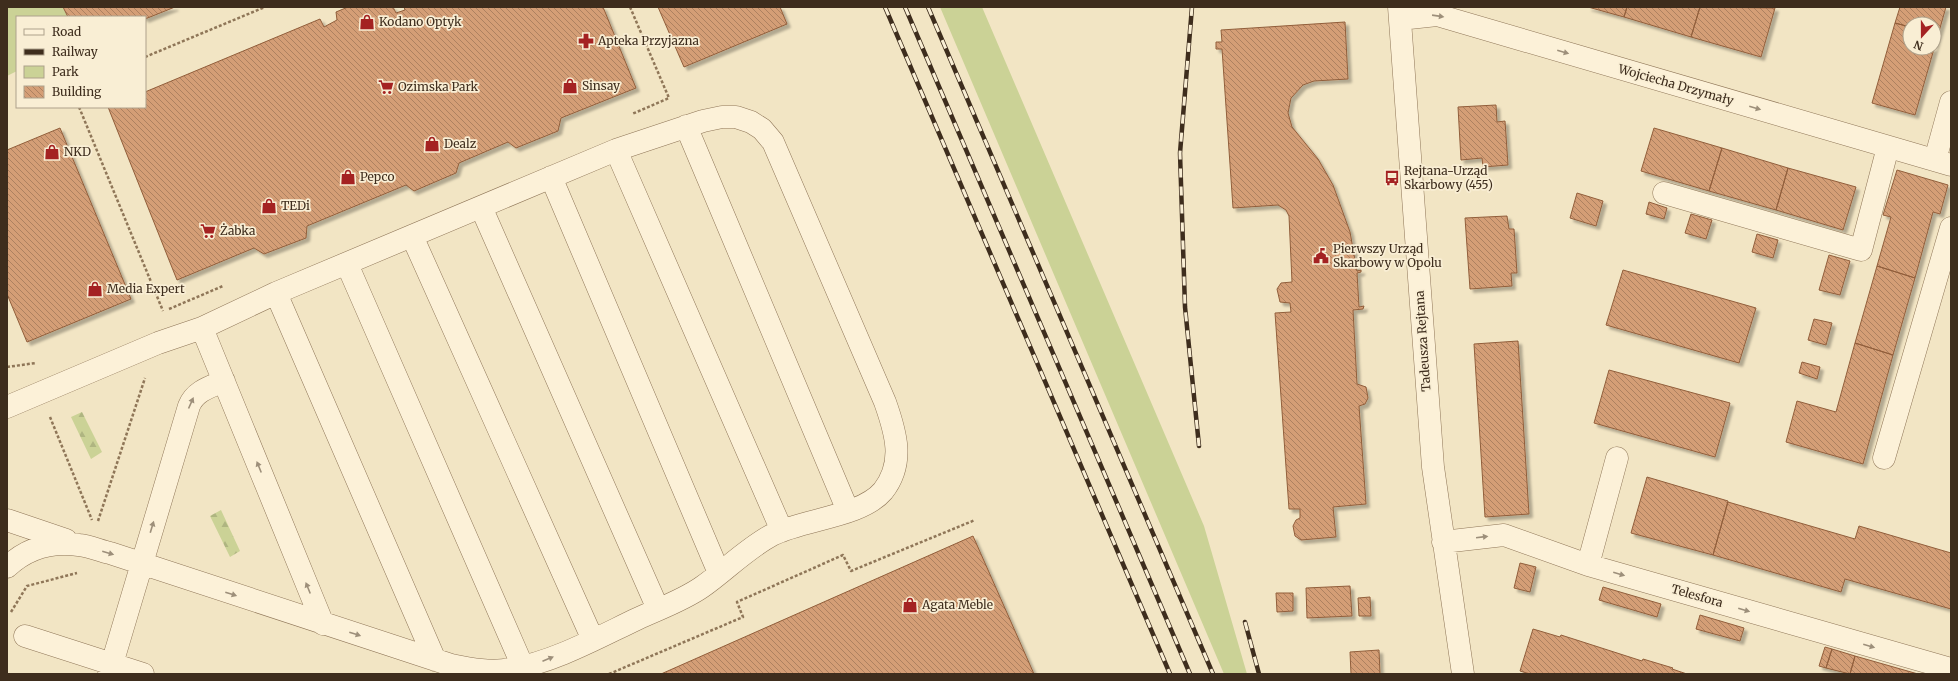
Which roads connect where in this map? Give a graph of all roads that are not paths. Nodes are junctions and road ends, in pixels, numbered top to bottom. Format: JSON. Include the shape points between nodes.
{"nodes":[{"id":1,"x":1399,"y":13,"type":"edge"},
{"id":2,"x":1951,"y":102,"type":"edge"},
{"id":3,"x":686,"y":126,"type":"junction"},
{"id":4,"x":1888,"y":147,"type":"junction"},
{"id":5,"x":616,"y":150,"type":"junction"},
{"id":6,"x":1943,"y":162,"type":"edge"},
{"id":7,"x":551,"y":178,"type":"junction"},
{"id":8,"x":1664,"y":193,"type":"dead end"},
{"id":9,"x":481,"y":207,"type":"junction"},
{"id":10,"x":1951,"y":228,"type":"edge"},
{"id":11,"x":412,"y":236,"type":"junction"},
{"id":12,"x":347,"y":264,"type":"junction"},
{"id":13,"x":1945,"y":270,"type":"edge"},
{"id":14,"x":276,"y":293,"type":"junction"},
{"id":15,"x":202,"y":328,"type":"junction"},
{"id":16,"x":224,"y":381,"type":"junction"},
{"id":17,"x":40,"y":392,"type":"junction"},
{"id":18,"x":7,"y":393,"type":"edge"},
{"id":19,"x":7,"y":407,"type":"edge"},
{"id":20,"x":1617,"y":458,"type":"dead end"},
{"id":21,"x":1884,"y":458,"type":"dead end"},
{"id":22,"x":848,"y":511,"type":"junction"},
{"id":23,"x":7,"y":520,"type":"edge"},
{"id":24,"x":782,"y":531,"type":"junction"},
{"id":25,"x":1443,"y":542,"type":"junction"},
{"id":26,"x":80,"y":545,"type":"junction"},
{"id":27,"x":141,"y":565,"type":"junction"},
{"id":28,"x":1588,"y":565,"type":"junction"},
{"id":29,"x":7,"y":567,"type":"edge"},
{"id":30,"x":720,"y":573,"type":"junction"},
{"id":31,"x":658,"y":609,"type":"junction"},
{"id":32,"x":323,"y":624,"type":"junction"},
{"id":33,"x":25,"y":636,"type":"dead end"},
{"id":34,"x":593,"y":640,"type":"junction"},
{"id":35,"x":435,"y":660,"type":"junction"},
{"id":36,"x":110,"y":669,"type":"edge"},
{"id":37,"x":1951,"y":669,"type":"edge"},
{"id":38,"x":524,"y":670,"type":"edge"},
{"id":39,"x":143,"y":674,"type":"edge"},
{"id":40,"x":1463,"y":674,"type":"edge"}],
"edges":[{"from":1,"to":4,"type":"street","name":"Wojciecha Drzymały","one_way":true,"via":[[1437,15]]},
{"from":1,"to":25,"type":"street","name":"Tadeusza Rejtana","via":[[1428,415]]},
{"from":2,"to":6,"type":"street"},
{"from":3,"to":5,"type":"street"},
{"from":3,"to":22,"type":"street"},
{"from":3,"to":22,"type":"street","via":[[722,117],[736,117],[762,128],[773,142],[882,395],[898,446],[892,478],[882,492]]},
{"from":4,"to":6,"type":"street","name":"Wojciecha Drzymały"},
{"from":4,"to":8,"type":"street","via":[[1861,250]]},
{"from":5,"to":7,"type":"street"},
{"from":5,"to":24,"type":"street"},
{"from":7,"to":9,"type":"street"},
{"from":7,"to":30,"type":"street"},
{"from":9,"to":11,"type":"street"},
{"from":9,"to":31,"type":"street"},
{"from":10,"to":13,"type":"street"},
{"from":11,"to":12,"type":"street"},
{"from":11,"to":34,"type":"street"},
{"from":12,"to":14,"type":"street"},
{"from":12,"to":38,"type":"street"},
{"from":13,"to":21,"type":"street"},
{"from":14,"to":15,"type":"street"},
{"from":14,"to":35,"type":"street"},
{"from":15,"to":16,"type":"street"},
{"from":15,"to":17,"type":"street","via":[[158,343]]},
{"from":27,"to":16,"type":"street","one_way":true,"via":[[192,398],[197,393]]},
{"from":32,"to":16,"type":"street","one_way":true},
{"from":17,"to":18,"type":"street"},
{"from":17,"to":19,"type":"street"},
{"from":20,"to":28,"type":"street"},
{"from":22,"to":24,"type":"street"},
{"from":23,"to":26,"type":"street"},
{"from":24,"to":30,"type":"street","via":[[757,544]]},
{"from":25,"to":28,"type":"street","name":"Telesfora","one_way":true,"via":[[1504,535]]},
{"from":25,"to":40,"type":"street","name":"Tadeusza Rejtana"},
{"from":26,"to":27,"type":"street","one_way":true},
{"from":26,"to":29,"type":"street","via":[[37,547],[18,557]]},
{"from":27,"to":32,"type":"street","one_way":true},
{"from":27,"to":36,"type":"street"},
{"from":28,"to":37,"type":"street","name":"Telesfora","one_way":true},
{"from":30,"to":31,"type":"street","via":[[701,588]]},
{"from":31,"to":34,"type":"street"},
{"from":32,"to":35,"type":"street","one_way":true},
{"from":33,"to":36,"type":"street"},
{"from":38,"to":34,"type":"street","one_way":true},
{"from":35,"to":38,"type":"street","via":[[482,671]]},
{"from":36,"to":39,"type":"street"}]}
